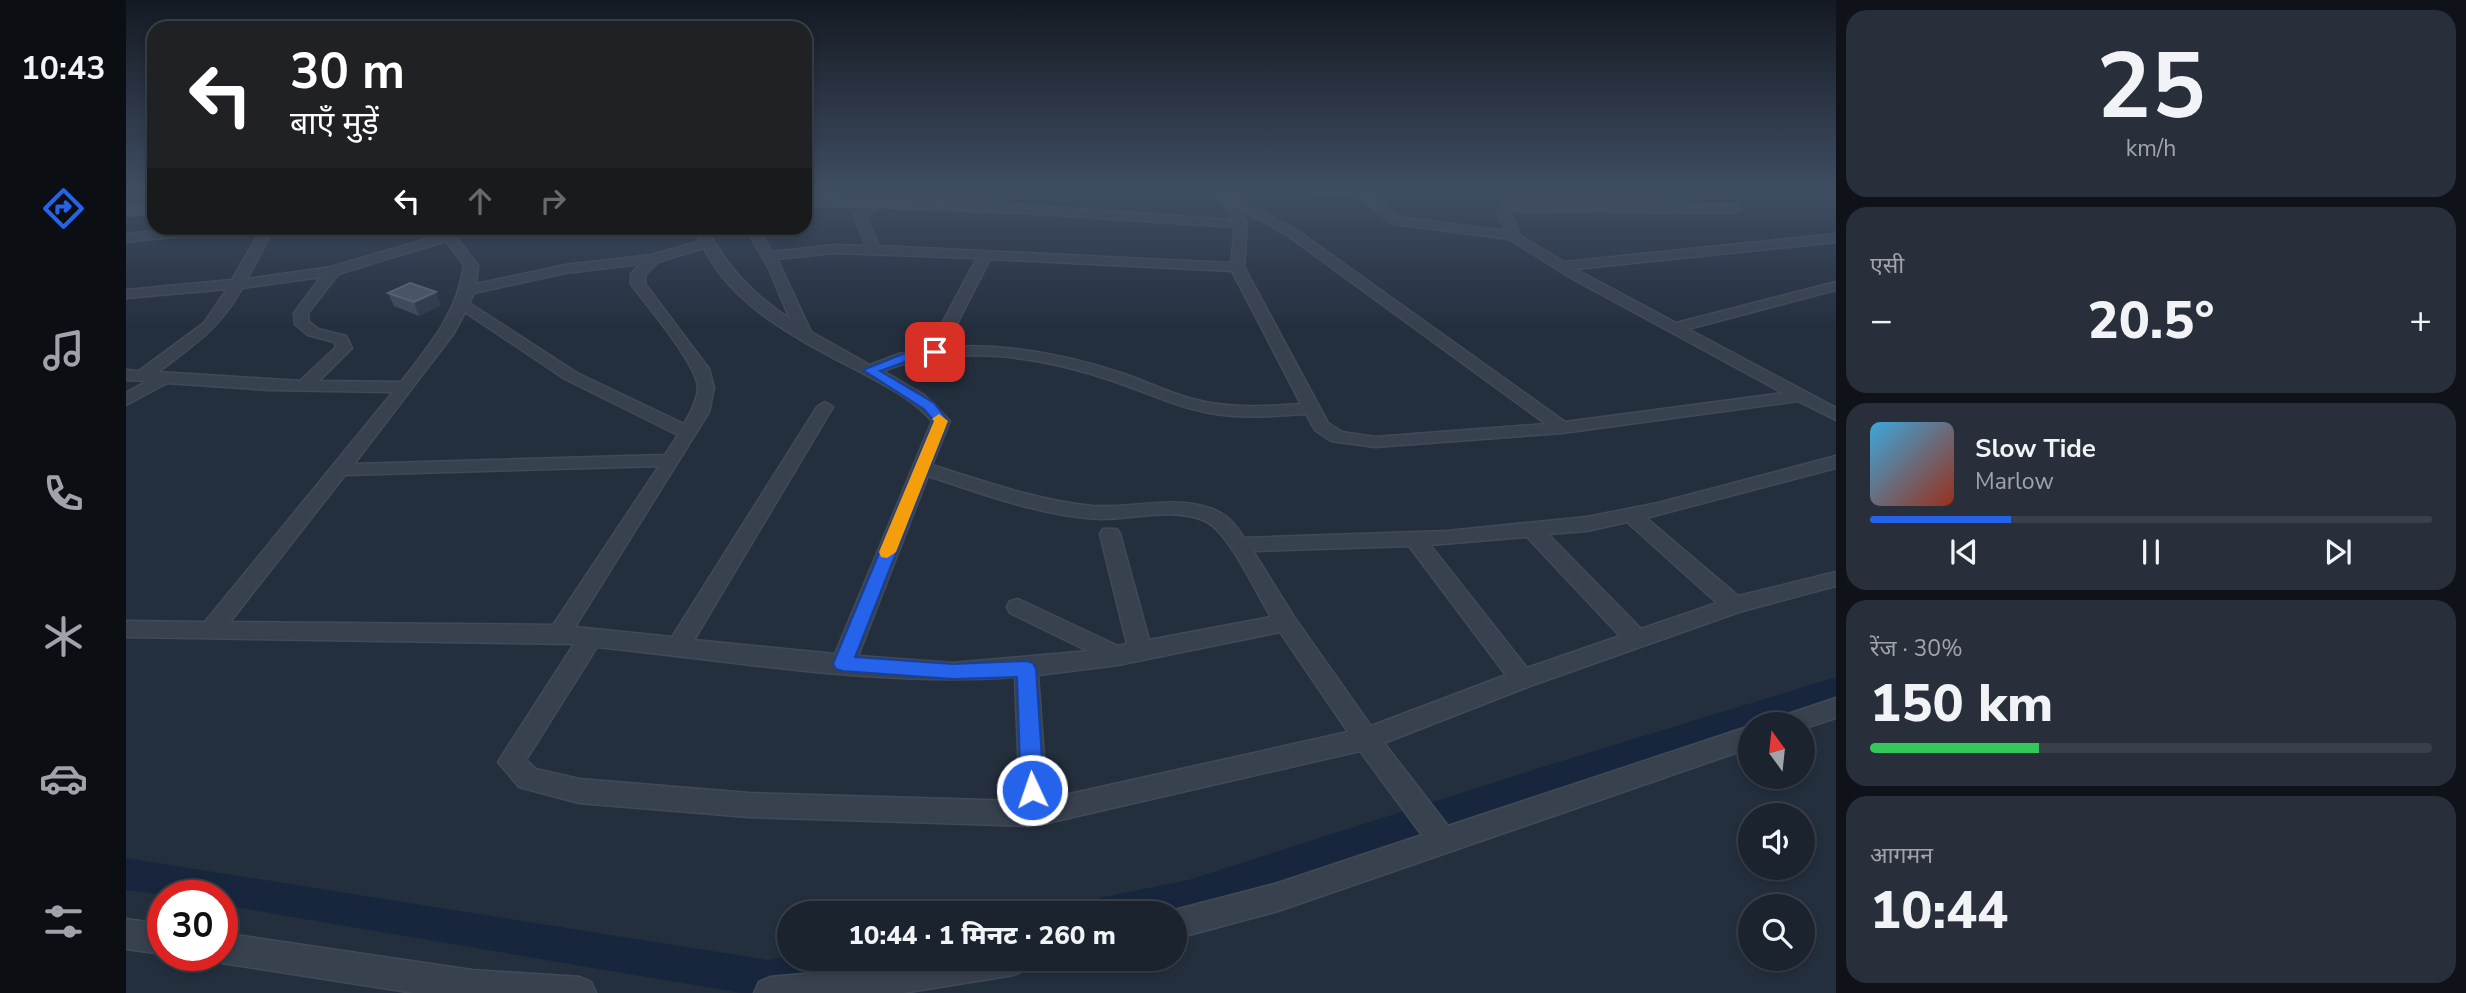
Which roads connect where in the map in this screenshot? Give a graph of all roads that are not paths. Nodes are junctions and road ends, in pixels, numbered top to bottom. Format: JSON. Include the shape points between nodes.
{"nodes":[{"id":1,"x":150,"y":235,"type":"edge"},
{"id":2,"x":264,"y":235,"type":"edge"},
{"id":3,"x":454,"y":235,"type":"edge"},
{"id":4,"x":703,"y":235,"type":"edge"},
{"id":5,"x":756,"y":235,"type":"edge"},
{"id":6,"x":868,"y":235,"type":"edge"},
{"id":7,"x":1240,"y":235,"type":"edge"},
{"id":8,"x":1296,"y":235,"type":"edge"},
{"id":9,"x":1497,"y":235,"type":"edge"},
{"id":10,"x":449,"y":237,"type":"junction"},
{"id":11,"x":126,"y":238,"type":"edge"},
{"id":12,"x":1515,"y":238,"type":"joint"},
{"id":13,"x":1836,"y":238,"type":"edge"},
{"id":14,"x":874,"y":250,"type":"junction"},
{"id":15,"x":986,"y":254,"type":"junction"},
{"id":16,"x":768,"y":256,"type":"junction"},
{"id":17,"x":653,"y":259,"type":"junction"},
{"id":18,"x":1561,"y":266,"type":"junction"},
{"id":19,"x":1237,"y":267,"type":"junction"},
{"id":20,"x":333,"y":271,"type":"junction"},
{"id":21,"x":236,"y":284,"type":"junction"},
{"id":22,"x":1836,"y":286,"type":"edge"},
{"id":23,"x":126,"y":294,"type":"edge"},
{"id":24,"x":465,"y":298,"type":"junction"},
{"id":25,"x":1674,"y":328,"type":"junction"},
{"id":26,"x":807,"y":339,"type":"junction"},
{"id":27,"x":935,"y":352,"type":"junction"},
{"id":28,"x":870,"y":370,"type":"junction"},
{"id":29,"x":134,"y":376,"type":"edge"},
{"id":30,"x":163,"y":378,"type":"junction"},
{"id":31,"x":304,"y":386,"type":"junction"},
{"id":32,"x":406,"y":387,"type":"junction"},
{"id":33,"x":1800,"y":396,"type":"junction"},
{"id":34,"x":126,"y":400,"type":"edge"},
{"id":35,"x":825,"y":407,"type":"dead end"},
{"id":36,"x":1311,"y":409,"type":"junction"},
{"id":37,"x":1836,"y":415,"type":"edge"},
{"id":38,"x":1562,"y":428,"type":"junction"},
{"id":39,"x":688,"y":433,"type":"junction"},
{"id":40,"x":672,"y":460,"type":"junction"},
{"id":41,"x":1836,"y":462,"type":"edge"},
{"id":42,"x":922,"y":468,"type":"junction"},
{"id":43,"x":340,"y":470,"type":"junction"},
{"id":44,"x":1632,"y":514,"type":"junction"},
{"id":45,"x":1531,"y":530,"type":"junction"},
{"id":46,"x":1110,"y":534,"type":"dead end"},
{"id":47,"x":1414,"y":539,"type":"junction"},
{"id":48,"x":1239,"y":545,"type":"junction"},
{"id":49,"x":1836,"y":579,"type":"edge"},
{"id":50,"x":1734,"y":605,"type":"junction"},
{"id":51,"x":1018,"y":607,"type":"dead end"},
{"id":52,"x":1286,"y":623,"type":"junction"},
{"id":53,"x":126,"y":629,"type":"edge"},
{"id":54,"x":209,"y":632,"type":"junction"},
{"id":55,"x":559,"y":634,"type":"junction"},
{"id":56,"x":591,"y":637,"type":"junction"},
{"id":57,"x":1637,"y":639,"type":"junction"},
{"id":58,"x":679,"y":645,"type":"junction"},
{"id":59,"x":1129,"y":653,"type":"junction"},
{"id":60,"x":843,"y":664,"type":"junction"},
{"id":61,"x":1026,"y":669,"type":"junction"},
{"id":62,"x":1522,"y":679,"type":"junction"},
{"id":63,"x":1836,"y":708,"type":"edge"},
{"id":64,"x":1815,"y":715,"type":"edge"},
{"id":65,"x":1366,"y":738,"type":"junction"},
{"id":66,"x":1738,"y":741,"type":"edge"},
{"id":67,"x":1034,"y":814,"type":"junction"},
{"id":68,"x":1443,"y":841,"type":"junction"},
{"id":69,"x":1187,"y":921,"type":"edge"},
{"id":70,"x":126,"y":934,"type":"edge"},
{"id":71,"x":147,"y":937,"type":"edge"},
{"id":72,"x":238,"y":950,"type":"edge"},
{"id":73,"x":941,"y":971,"type":"edge"},
{"id":74,"x":580,"y":993,"type":"edge"},
{"id":75,"x":770,"y":993,"type":"edge"}],
"edges":[{"from":1,"to":11,"type":"street"},
{"from":2,"to":21,"type":"street"},
{"from":3,"to":10,"type":"street"},
{"from":4,"to":17,"type":"street"},
{"from":4,"to":26,"type":"street","via":[[740,286]]},
{"from":5,"to":16,"type":"street"},
{"from":6,"to":14,"type":"street"},
{"from":7,"to":19,"type":"street"},
{"from":8,"to":38,"type":"street"},
{"from":9,"to":12,"type":"street"},
{"from":10,"to":20,"type":"street"},
{"from":10,"to":24,"type":"street","via":[[471,265]]},
{"from":12,"to":18,"type":"street"},
{"from":13,"to":18,"type":"street"},
{"from":14,"to":15,"type":"street"},
{"from":14,"to":16,"type":"street"},
{"from":15,"to":19,"type":"street"},
{"from":15,"to":27,"type":"street"},
{"from":16,"to":26,"type":"street"},
{"from":17,"to":24,"type":"street","via":[[565,269]]},
{"from":17,"to":39,"type":"street","via":[[638,274],[638,284],[701,369],[706,388]]},
{"from":18,"to":25,"type":"street"},
{"from":19,"to":36,"type":"street"},
{"from":20,"to":21,"type":"street"},
{"from":20,"to":31,"type":"street","via":[[301,313],[302,324],[313,332],[341,339],[344,348]]},
{"from":21,"to":23,"type":"street"},
{"from":21,"to":29,"type":"street","via":[[209,326]]},
{"from":22,"to":25,"type":"street"},
{"from":24,"to":32,"type":"street","via":[[449,330]]},
{"from":24,"to":39,"type":"street","via":[[571,376]]},
{"from":25,"to":33,"type":"street"},
{"from":26,"to":28,"type":"street"},
{"from":27,"to":28,"type":"street"},
{"from":27,"to":36,"type":"street","via":[[977,351],[1103,372],[1208,408],[1239,412]]},
{"from":28,"to":42,"type":"street","via":[[929,406],[941,421]]},
{"from":29,"to":30,"type":"street"},
{"from":30,"to":31,"type":"street"},
{"from":30,"to":34,"type":"street"},
{"from":31,"to":32,"type":"street"},
{"from":32,"to":43,"type":"street"},
{"from":33,"to":37,"type":"street"},
{"from":33,"to":38,"type":"street"},
{"from":35,"to":58,"type":"street"},
{"from":36,"to":38,"type":"street","via":[[1321,426],[1337,437],[1375,442]]},
{"from":39,"to":40,"type":"street"},
{"from":40,"to":43,"type":"street"},
{"from":40,"to":55,"type":"street"},
{"from":41,"to":44,"type":"street"},
{"from":42,"to":48,"type":"street","via":[[1033,503],[1084,511],[1201,509],[1217,517]]},
{"from":42,"to":60,"type":"street"},
{"from":43,"to":54,"type":"street"},
{"from":44,"to":45,"type":"street"},
{"from":44,"to":50,"type":"street"},
{"from":45,"to":47,"type":"street"},
{"from":45,"to":57,"type":"street"},
{"from":46,"to":59,"type":"street"},
{"from":47,"to":48,"type":"street"},
{"from":47,"to":62,"type":"street"},
{"from":48,"to":52,"type":"street"},
{"from":49,"to":50,"type":"street"},
{"from":50,"to":57,"type":"street"},
{"from":51,"to":59,"type":"street"},
{"from":52,"to":59,"type":"street"},
{"from":52,"to":65,"type":"street"},
{"from":53,"to":54,"type":"street"},
{"from":54,"to":55,"type":"street"},
{"from":55,"to":56,"type":"street"},
{"from":56,"to":58,"type":"street"},
{"from":56,"to":67,"type":"street","via":[[511,762],[528,779],[579,791],[749,805]]},
{"from":57,"to":62,"type":"street"},
{"from":58,"to":60,"type":"street"},
{"from":59,"to":61,"type":"street"},
{"from":60,"to":61,"type":"street","via":[[953,672]]},
{"from":61,"to":67,"type":"street"},
{"from":62,"to":65,"type":"street"},
{"from":63,"to":64,"type":"street"},
{"from":65,"to":67,"type":"street"},
{"from":65,"to":68,"type":"street"},
{"from":66,"to":68,"type":"street"},
{"from":68,"to":69,"type":"street","via":[[1278,897]]},
{"from":70,"to":71,"type":"street"},
{"from":72,"to":74,"type":"street","via":[[472,986]]},
{"from":73,"to":75,"type":"street"}]}
